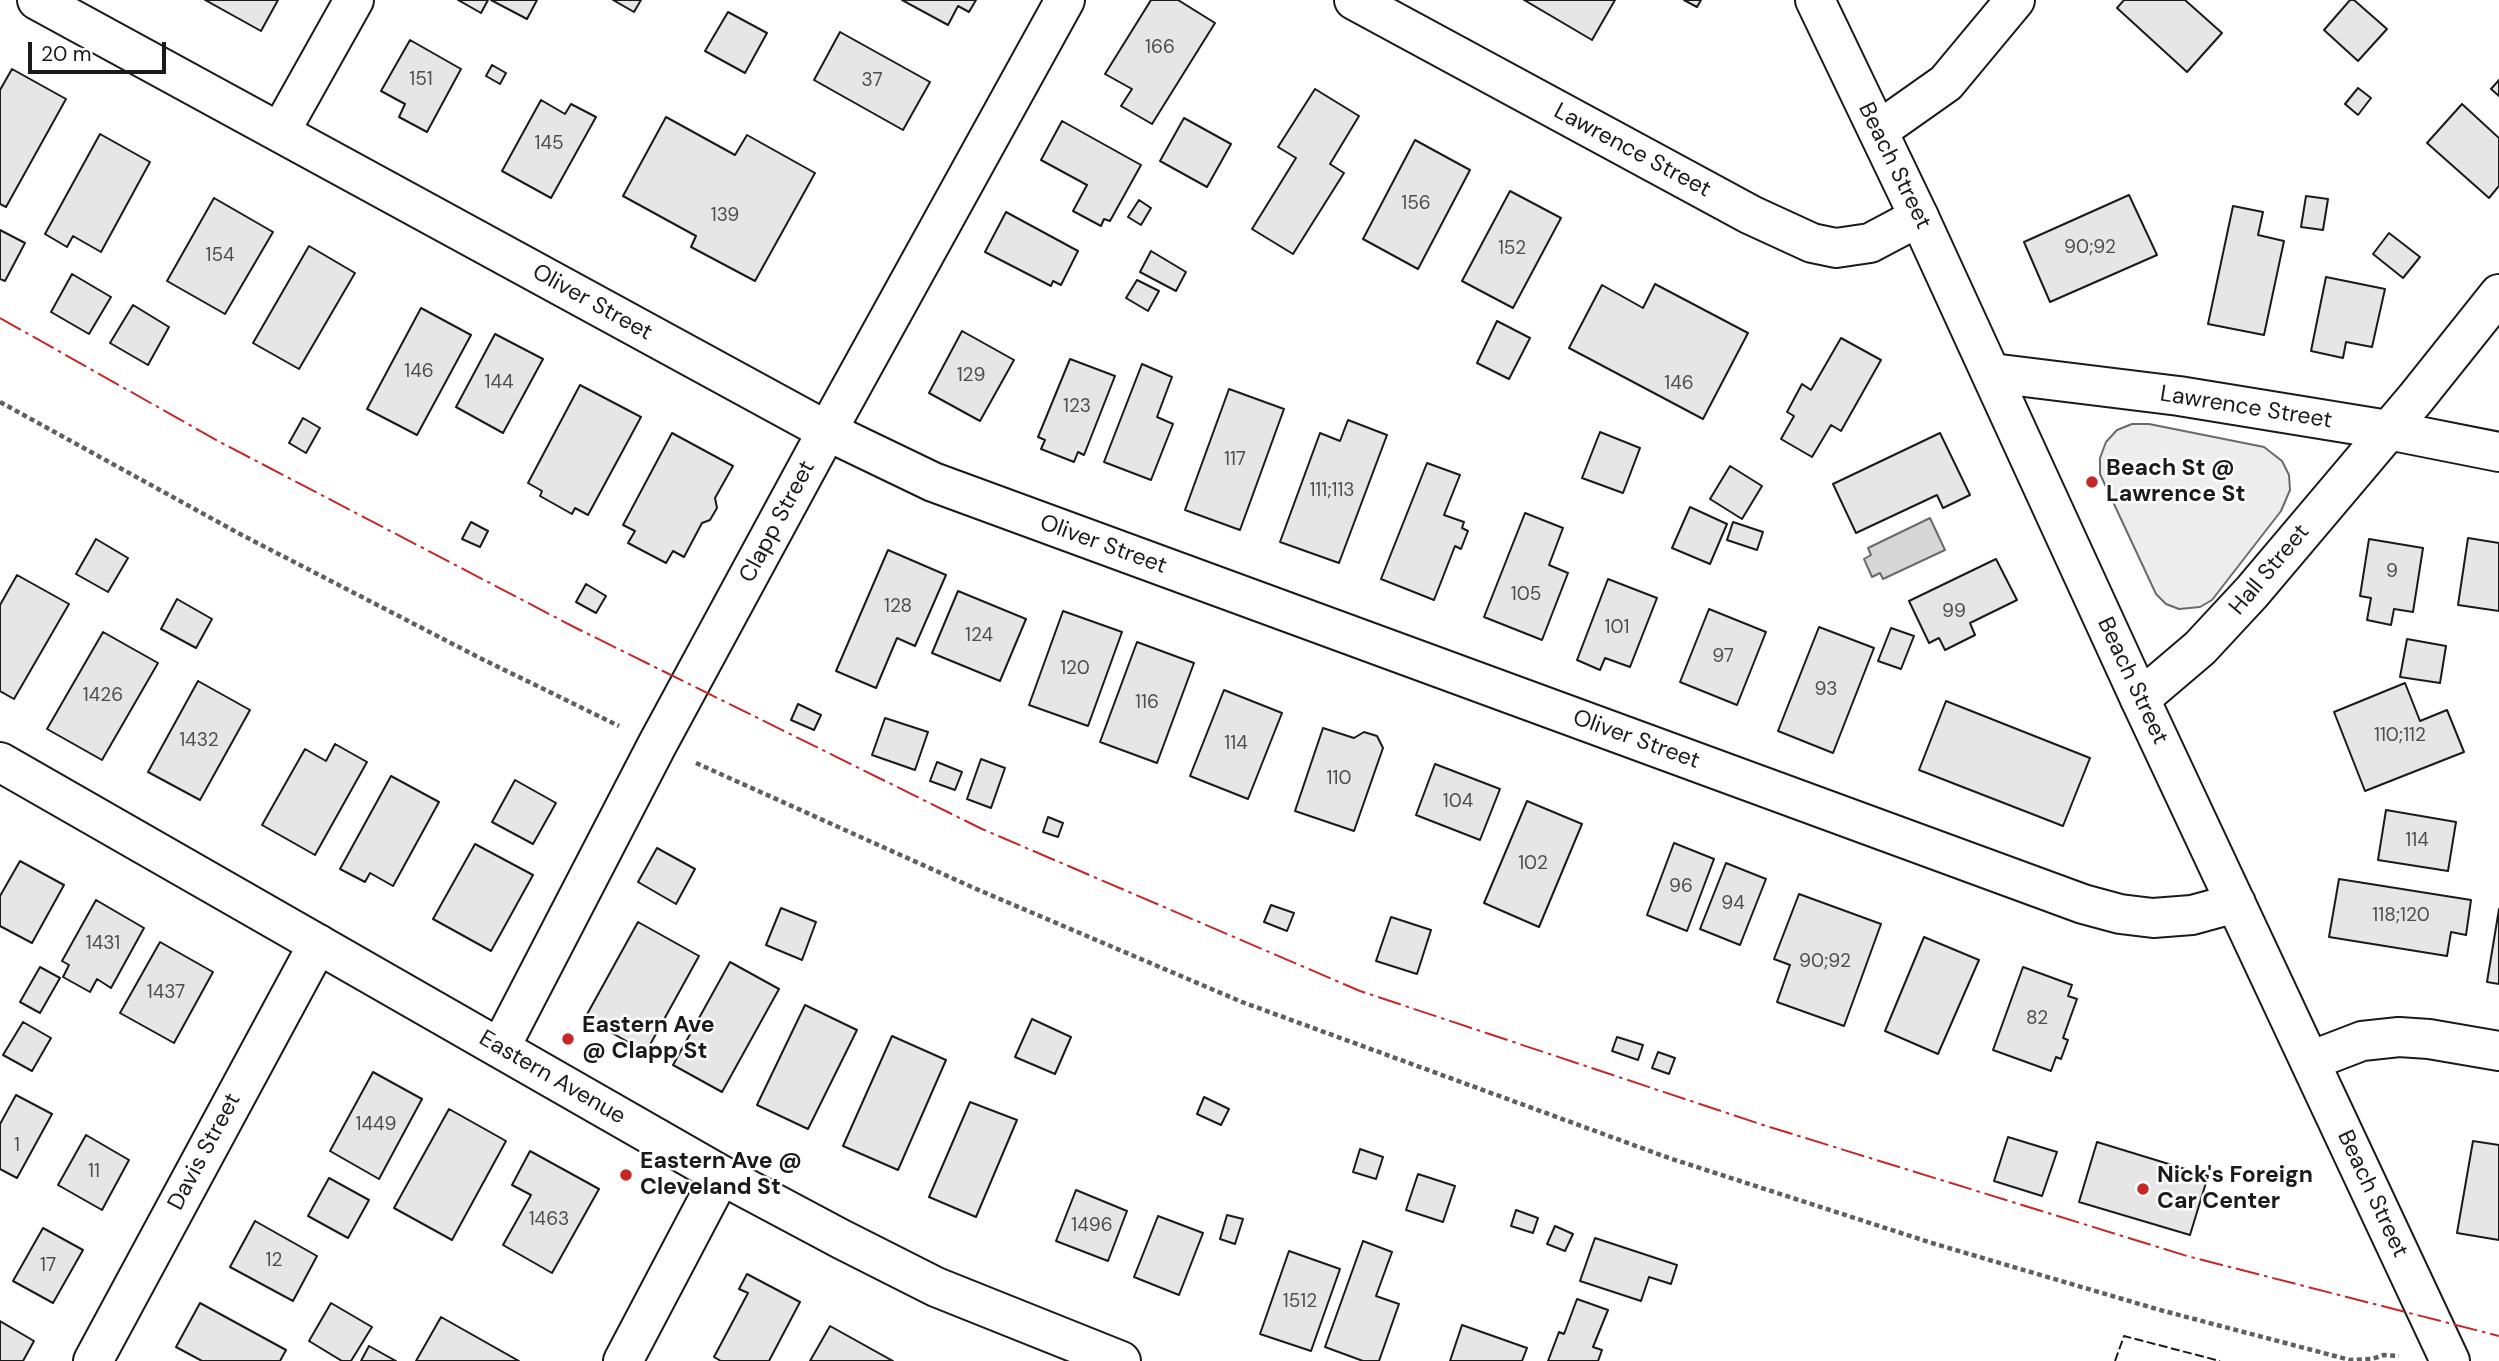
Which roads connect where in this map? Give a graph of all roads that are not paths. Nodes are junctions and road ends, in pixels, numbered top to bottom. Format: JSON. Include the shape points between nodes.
{"nodes":[{"id":1,"x":37,"y":0,"type":"edge"},
{"id":2,"x":354,"y":0,"type":"edge"},
{"id":3,"x":1065,"y":0,"type":"edge"},
{"id":4,"x":1354,"y":0,"type":"edge"},
{"id":5,"x":1815,"y":0,"type":"edge"},
{"id":6,"x":2014,"y":0,"type":"edge"},
{"id":7,"x":1878,"y":131,"type":"junction"},
{"id":8,"x":280,"y":132,"type":"junction"},
{"id":9,"x":1919,"y":217,"type":"junction"},
{"id":10,"x":2499,"y":294,"type":"edge"},
{"id":11,"x":1992,"y":373,"type":"junction"},
{"id":12,"x":2388,"y":430,"type":"junction"},
{"id":13,"x":827,"y":431,"type":"junction"},
{"id":14,"x":2499,"y":452,"type":"edge"},
{"id":15,"x":2140,"y":699,"type":"junction"},
{"id":16,"x":0,"y":762,"type":"edge"},
{"id":17,"x":2236,"y":903,"type":"junction"},
{"id":18,"x":318,"y":944,"type":"junction"},
{"id":19,"x":500,"y":1048,"type":"junction"},
{"id":20,"x":2499,"y":1051,"type":"edge"},
{"id":21,"x":2310,"y":1061,"type":"junction"},
{"id":22,"x":721,"y":1175,"type":"junction"},
{"id":23,"x":93,"y":1361,"type":"edge"},
{"id":24,"x":623,"y":1361,"type":"edge"},
{"id":25,"x":1121,"y":1361,"type":"edge"},
{"id":26,"x":2450,"y":1361,"type":"edge"}],
"edges":[{"from":1,"to":8,"type":"street","name":"Oliver Street"},
{"from":2,"to":8,"type":"street"},
{"from":3,"to":13,"type":"street","name":"Clapp Street"},
{"from":4,"to":9,"type":"street","name":"Lawrence Street","via":[[1751,215],[1812,243],[1836,248],[1870,243]]},
{"from":5,"to":7,"type":"street","name":"Beach Street"},
{"from":6,"to":7,"type":"street","via":[[1946,83]]},
{"from":7,"to":9,"type":"street","name":"Beach Street"},
{"from":8,"to":13,"type":"street","name":"Oliver Street"},
{"from":9,"to":11,"type":"street","name":"Beach Street"},
{"from":10,"to":12,"type":"street","name":"Hall Street"},
{"from":11,"to":12,"type":"street","name":"Lawrence Street","via":[[2179,396]]},
{"from":11,"to":15,"type":"street","name":"Beach Street"},
{"from":12,"to":14,"type":"street","name":"Lawrence Street"},
{"from":12,"to":15,"type":"street","name":"Hall Street","via":[[2217,632]]},
{"from":13,"to":17,"type":"street","name":"Oliver Street","via":[[933,482],[2083,904],[2153,918],[2192,915]]},
{"from":13,"to":19,"type":"street","name":"Clapp Street"},
{"from":15,"to":17,"type":"street","name":"Beach Street"},
{"from":16,"to":18,"type":"street","name":"Eastern Avenue"},
{"from":17,"to":21,"type":"street","name":"Beach Street"},
{"from":18,"to":19,"type":"street","name":"Eastern Avenue"},
{"from":18,"to":23,"type":"street","name":"Davis Street"},
{"from":19,"to":22,"type":"street","name":"Eastern Avenue"},
{"from":20,"to":21,"type":"street","via":[[2399,1037],[2362,1041]]},
{"from":21,"to":26,"type":"street","name":"Beach Street"},
{"from":22,"to":24,"type":"street"},
{"from":22,"to":25,"type":"street","name":"Eastern Avenue","via":[[936,1287]]}]}
